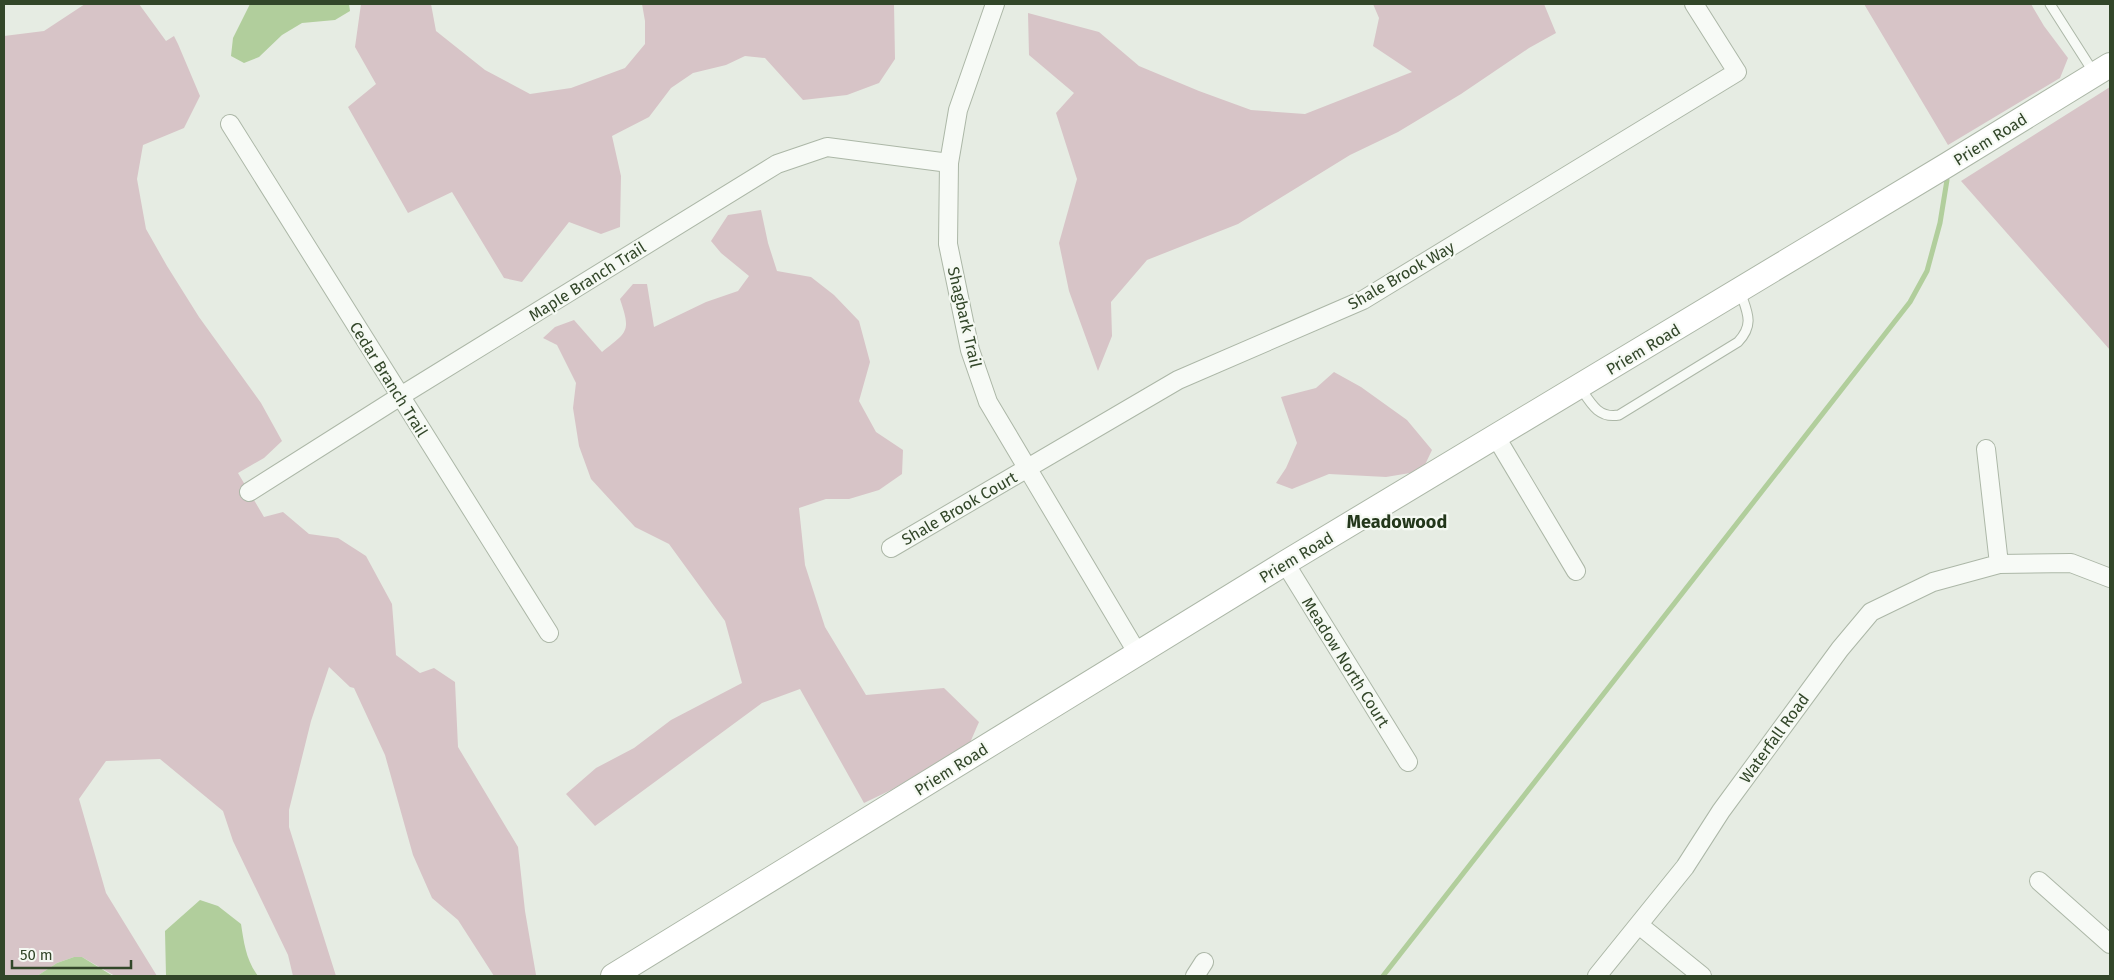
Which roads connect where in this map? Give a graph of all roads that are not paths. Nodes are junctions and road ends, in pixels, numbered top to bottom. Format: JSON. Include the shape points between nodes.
{"nodes":[{"id":1,"x":994,"y":4,"type":"edge"},
{"id":2,"x":1694,"y":4,"type":"edge"},
{"id":3,"x":2050,"y":4,"type":"edge"},
{"id":4,"x":2103,"y":69,"type":"edge"},
{"id":5,"x":230,"y":124,"type":"dead end"},
{"id":6,"x":949,"y":163,"type":"junction"},
{"id":7,"x":1740,"y":290,"type":"junction"},
{"id":8,"x":1580,"y":387,"type":"junction"},
{"id":9,"x":400,"y":397,"type":"junction"},
{"id":10,"x":1496,"y":437,"type":"junction"},
{"id":11,"x":1986,"y":449,"type":"dead end"},
{"id":12,"x":1027,"y":468,"type":"junction"},
{"id":13,"x":249,"y":492,"type":"dead end"},
{"id":14,"x":891,"y":548,"type":"dead end"},
{"id":15,"x":1285,"y":563,"type":"junction"},
{"id":16,"x":1999,"y":564,"type":"junction"},
{"id":17,"x":1576,"y":571,"type":"dead end"},
{"id":18,"x":2110,"y":578,"type":"edge"},
{"id":19,"x":549,"y":633,"type":"dead end"},
{"id":20,"x":1138,"y":654,"type":"junction"},
{"id":21,"x":1408,"y":762,"type":"dead end"},
{"id":22,"x":2039,"y":881,"type":"dead end"},
{"id":23,"x":1639,"y":925,"type":"junction"},
{"id":24,"x":2110,"y":944,"type":"edge"},
{"id":25,"x":613,"y":976,"type":"edge"},
{"id":26,"x":1597,"y":976,"type":"edge"},
{"id":27,"x":1702,"y":976,"type":"edge"}],
"edges":[{"from":1,"to":6,"type":"street","name":"Shagbark Trail","via":[[958,110]]},
{"from":2,"to":12,"type":"street","name":"Shale Brook Way","via":[[1737,72],[1363,300],[1178,380]]},
{"from":3,"to":4,"type":"lane"},
{"from":4,"to":7,"type":"street","name":"Priem Road"},
{"from":5,"to":9,"type":"street","name":"Cedar Branch Trail"},
{"from":6,"to":9,"type":"street","name":"Maple Branch Trail","via":[[827,147],[777,164]]},
{"from":6,"to":12,"type":"street","name":"Shagbark Trail","via":[[948,244],[970,350],[988,402]]},
{"from":7,"to":8,"type":"street","name":"Priem Road"},
{"from":7,"to":8,"type":"lane","via":[[1749,325],[1746,334],[1720,354],[1619,415],[1602,414]]},
{"from":8,"to":10,"type":"street","name":"Priem Road"},
{"from":9,"to":13,"type":"street","name":"Maple Branch Trail"},
{"from":9,"to":19,"type":"street","name":"Cedar Branch Trail"},
{"from":10,"to":15,"type":"street","name":"Priem Road"},
{"from":10,"to":17,"type":"street"},
{"from":11,"to":16,"type":"street"},
{"from":12,"to":14,"type":"street","name":"Shale Brook Court"},
{"from":12,"to":20,"type":"street","name":"Shagbark Trail"},
{"from":15,"to":20,"type":"street","name":"Priem Road"},
{"from":15,"to":21,"type":"street","name":"Meadow North Court"},
{"from":16,"to":18,"type":"street","name":"Waterfall Road","via":[[2070,563]]},
{"from":16,"to":23,"type":"street","name":"Waterfall Road","via":[[1933,582],[1871,612],[1840,649],[1721,811],[1685,867]]},
{"from":20,"to":25,"type":"street","name":"Priem Road"},
{"from":22,"to":24,"type":"street"},
{"from":23,"to":26,"type":"street","name":"Waterfall Road"},
{"from":23,"to":27,"type":"street"}]}
